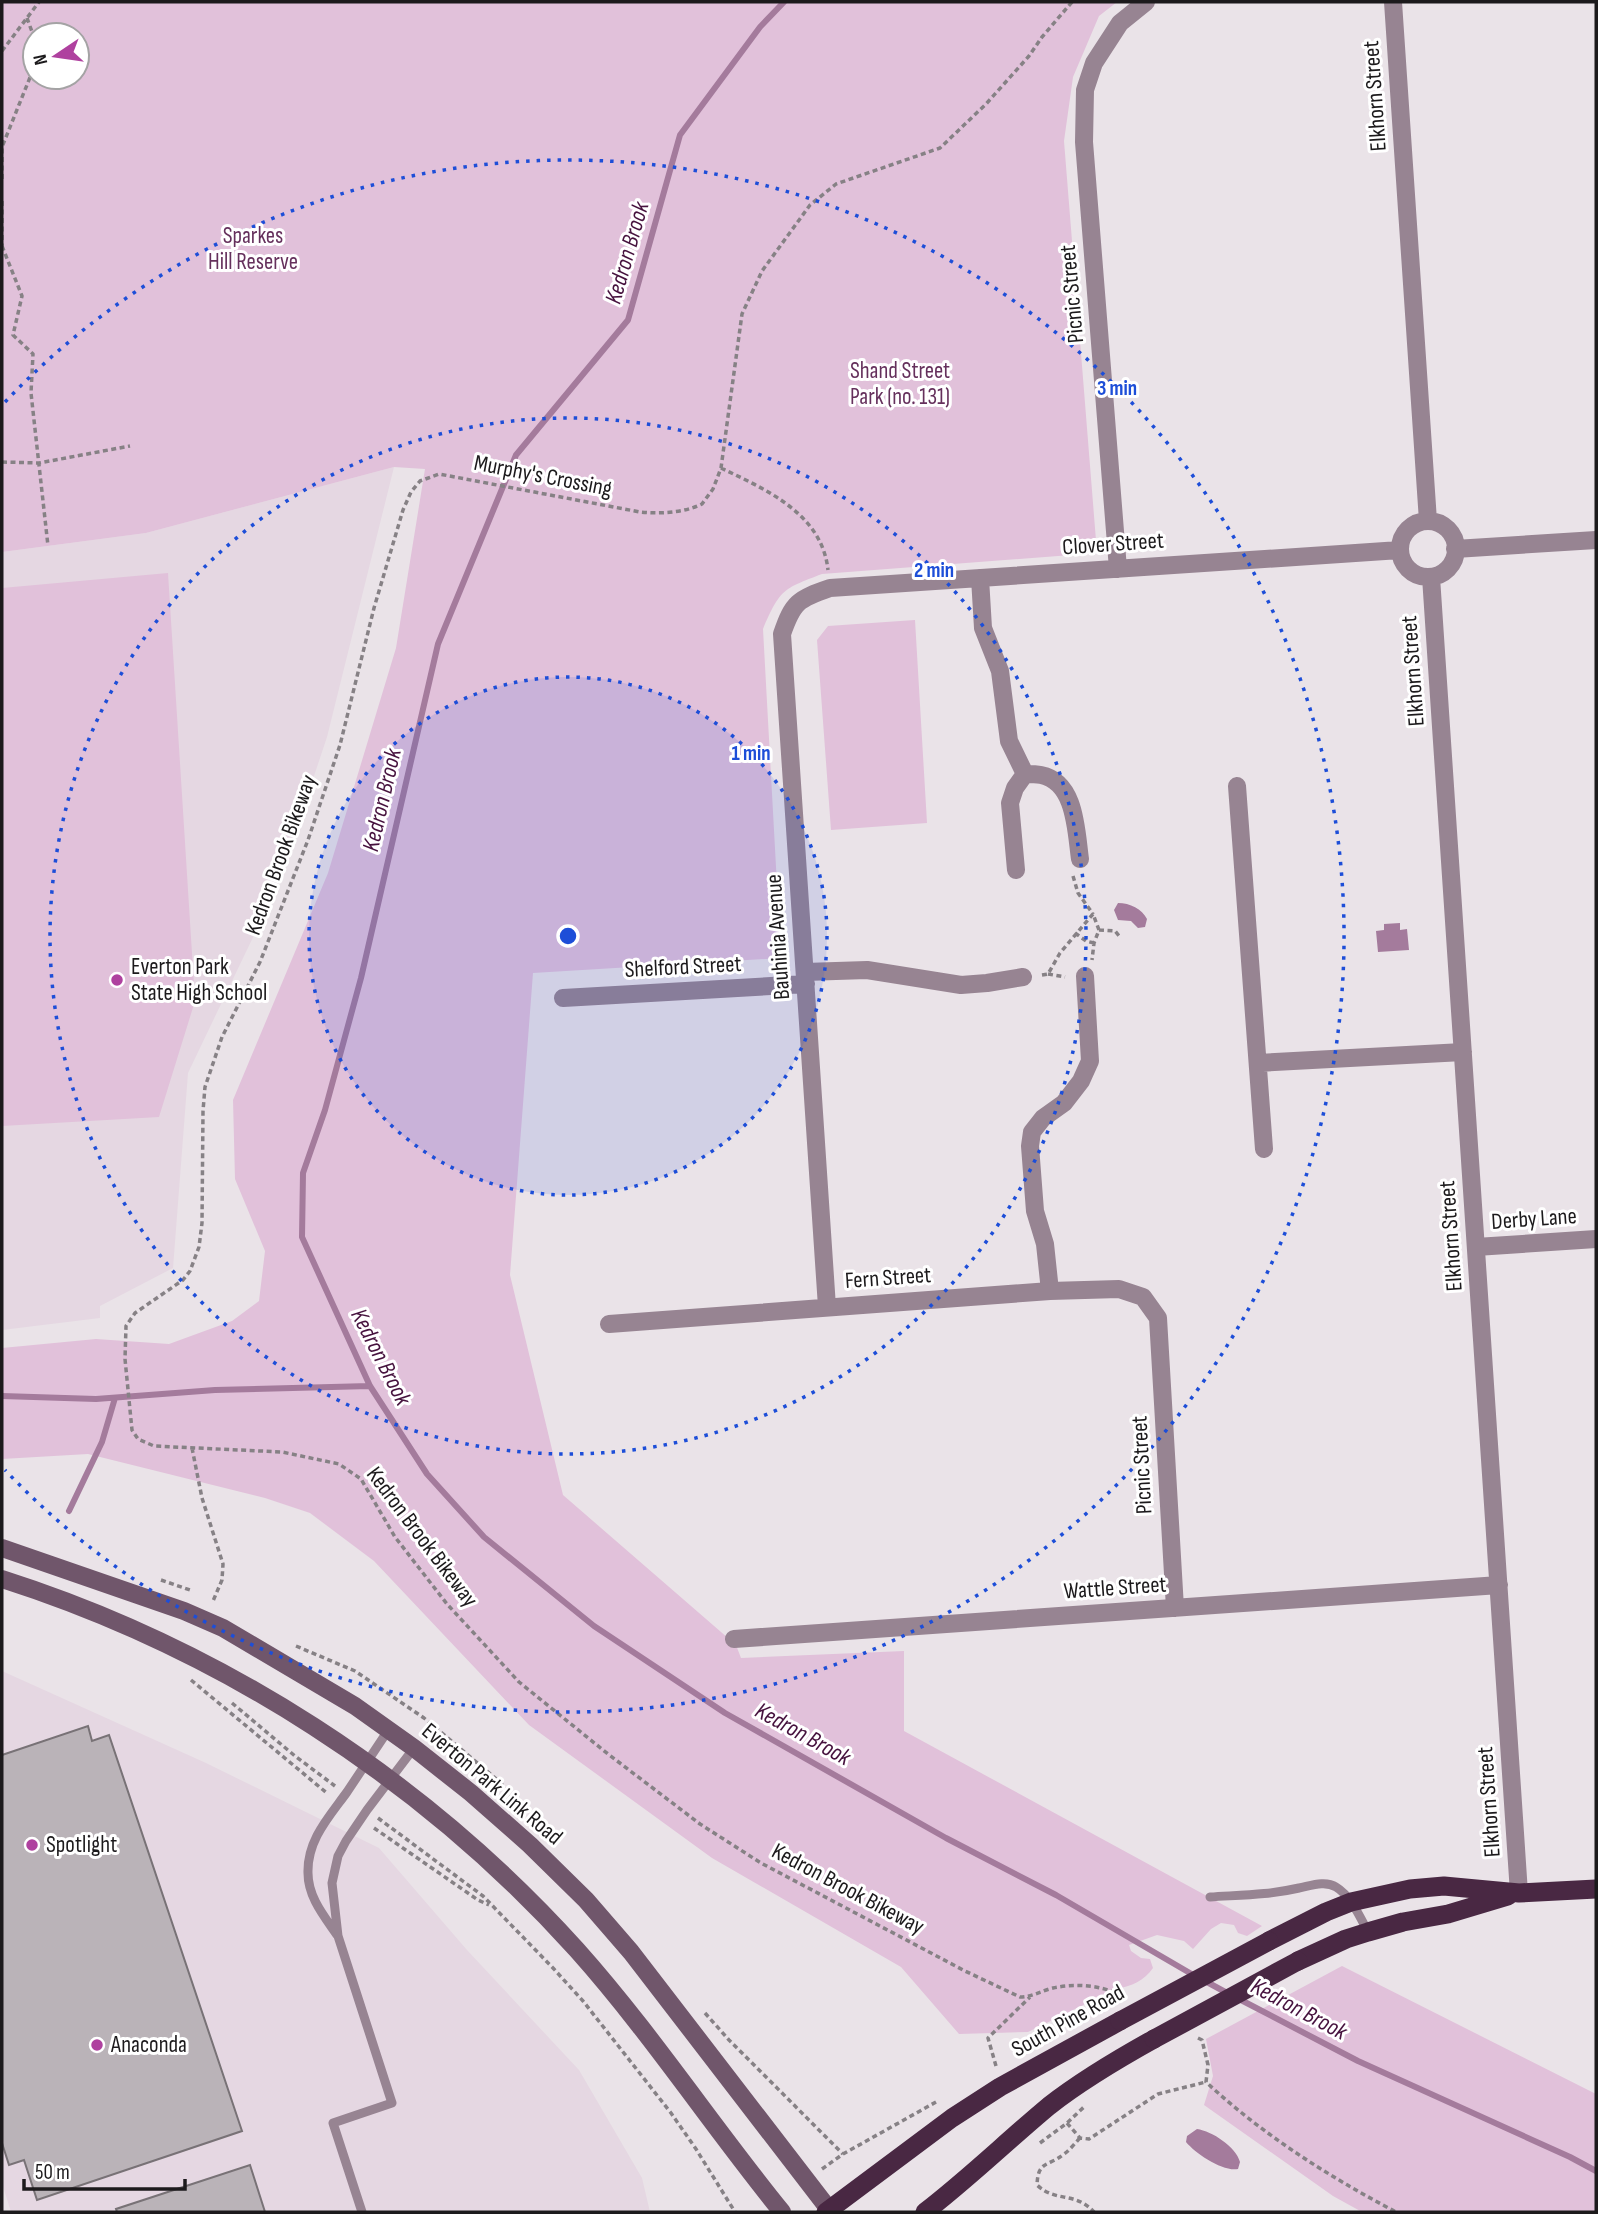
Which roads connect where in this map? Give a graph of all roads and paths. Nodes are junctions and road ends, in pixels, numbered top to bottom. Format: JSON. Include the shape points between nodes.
{"nodes":[{"id":1,"x":39,"y":2,"type":"edge"},
{"id":2,"x":1072,"y":2,"type":"edge"},
{"id":3,"x":1146,"y":2,"type":"edge"},
{"id":4,"x":1393,"y":2,"type":"edge"},
{"id":5,"x":27,"y":18,"type":"junction"},
{"id":6,"x":28,"y":21,"type":"edge"},
{"id":7,"x":2,"y":51,"type":"edge"},
{"id":8,"x":25,"y":91,"type":"edge"},
{"id":9,"x":2,"y":179,"type":"edge"},
{"id":10,"x":2,"y":201,"type":"edge"},
{"id":11,"x":2,"y":246,"type":"edge"},
{"id":12,"x":130,"y":446,"type":"dead end"},
{"id":13,"x":2,"y":463,"type":"edge"},
{"id":14,"x":39,"y":463,"type":"junction"},
{"id":15,"x":722,"y":468,"type":"junction"},
{"id":16,"x":439,"y":474,"type":"joint"},
{"id":17,"x":1428,"y":521,"type":"junction"},
{"id":18,"x":1596,"y":540,"type":"edge"},
{"id":19,"x":48,"y":546,"type":"dead end"},
{"id":20,"x":1455,"y":549,"type":"junction"},
{"id":21,"x":1400,"y":550,"type":"junction"},
{"id":22,"x":1118,"y":569,"type":"junction"},
{"id":23,"x":1431,"y":577,"type":"junction"},
{"id":24,"x":980,"y":578,"type":"junction"},
{"id":25,"x":830,"y":588,"type":"junction"},
{"id":26,"x":1025,"y":774,"type":"junction"},
{"id":27,"x":1237,"y":786,"type":"dead end"},
{"id":28,"x":1080,"y":859,"type":"joint"},
{"id":29,"x":1016,"y":870,"type":"dead end"},
{"id":30,"x":1093,"y":914,"type":"junction"},
{"id":31,"x":1099,"y":930,"type":"junction"},
{"id":32,"x":1075,"y":933,"type":"junction"},
{"id":33,"x":1120,"y":937,"type":"dead end"},
{"id":34,"x":1094,"y":943,"type":"junction"},
{"id":35,"x":1086,"y":976,"type":"joint"},
{"id":36,"x":1023,"y":977,"type":"joint"},
{"id":37,"x":805,"y":978,"type":"junction"},
{"id":38,"x":564,"y":998,"type":"dead end"},
{"id":39,"x":1463,"y":1052,"type":"junction"},
{"id":40,"x":1258,"y":1063,"type":"junction"},
{"id":41,"x":1264,"y":1149,"type":"dead end"},
{"id":42,"x":1596,"y":1239,"type":"edge"},
{"id":43,"x":1476,"y":1247,"type":"junction"},
{"id":44,"x":1050,"y":1291,"type":"junction"},
{"id":45,"x":827,"y":1307,"type":"junction"},
{"id":46,"x":1158,"y":1318,"type":"joint"},
{"id":47,"x":609,"y":1324,"type":"dead end"},
{"id":48,"x":192,"y":1447,"type":"junction"},
{"id":49,"x":2,"y":1548,"type":"edge"},
{"id":50,"x":2,"y":1578,"type":"edge"},
{"id":51,"x":1499,"y":1585,"type":"junction"},
{"id":52,"x":213,"y":1601,"type":"dead end"},
{"id":53,"x":1175,"y":1608,"type":"junction"},
{"id":54,"x":734,"y":1639,"type":"dead end"},
{"id":55,"x":208,"y":1684,"type":"dead end"},
{"id":56,"x":226,"y":1698,"type":"dead end"},
{"id":57,"x":389,"y":1729,"type":"junction"},
{"id":58,"x":414,"y":1748,"type":"junction"},
{"id":59,"x":366,"y":1763,"type":"junction"},
{"id":60,"x":389,"y":1781,"type":"junction"},
{"id":61,"x":332,"y":1785,"type":"dead end"},
{"id":62,"x":329,"y":1794,"type":"dead end"},
{"id":63,"x":387,"y":1825,"type":"dead end"},
{"id":64,"x":374,"y":1828,"type":"dead end"},
{"id":65,"x":1596,"y":1889,"type":"edge"},
{"id":66,"x":1519,"y":1893,"type":"junction"},
{"id":67,"x":1210,"y":1897,"type":"dead end"},
{"id":68,"x":1351,"y":1902,"type":"junction"},
{"id":69,"x":491,"y":1905,"type":"junction"},
{"id":70,"x":1368,"y":1932,"type":"junction"},
{"id":71,"x":338,"y":1937,"type":"junction"},
{"id":72,"x":1030,"y":1997,"type":"junction"},
{"id":73,"x":1126,"y":1998,"type":"dead end"},
{"id":74,"x":699,"y":2006,"type":"dead end"},
{"id":75,"x":1191,"y":2034,"type":"dead end"},
{"id":76,"x":986,"y":2072,"type":"dead end"},
{"id":77,"x":1206,"y":2082,"type":"junction"},
{"id":78,"x":942,"y":2099,"type":"dead end"},
{"id":79,"x":1068,"y":2123,"type":"dead end"},
{"id":80,"x":1080,"y":2137,"type":"junction"},
{"id":81,"x":829,"y":2211,"type":"edge"},
{"id":82,"x":362,"y":2212,"type":"edge"},
{"id":83,"x":735,"y":2212,"type":"edge"},
{"id":84,"x":782,"y":2212,"type":"edge"},
{"id":85,"x":925,"y":2212,"type":"edge"},
{"id":86,"x":1094,"y":2212,"type":"edge"},
{"id":87,"x":1396,"y":2212,"type":"edge"}],
"edges":[{"from":1,"to":5,"type":"path"},
{"from":2,"to":15,"type":"path","via":[[986,104],[940,149],[836,184],[810,205],[762,271],[742,314]]},
{"from":3,"to":22,"type":"street","name":"Picnic Street","via":[[1120,23],[1094,63],[1085,90],[1084,142]]},
{"from":4,"to":17,"type":"street","name":"Elkhorn Street"},
{"from":5,"to":6,"type":"path"},
{"from":5,"to":7,"type":"path"},
{"from":8,"to":9,"type":"path","via":[[2,147]]},
{"from":10,"to":11,"type":"path"},
{"from":11,"to":14,"type":"path","via":[[22,296],[13,335],[33,354],[31,393]]},
{"from":12,"to":14,"type":"path"},
{"from":13,"to":14,"type":"path"},
{"from":14,"to":19,"type":"path"},
{"from":15,"to":16,"type":"path","name":"Murphy's Crossing","via":[[702,504],[656,514]]},
{"from":15,"to":25,"type":"path","via":[[773,493],[802,516],[826,553]]},
{"from":16,"to":48,"type":"path","name":"Kedron Brook Bikeway","via":[[420,481],[403,510],[340,745],[308,840],[260,962],[222,1037],[205,1087],[199,1247],[183,1280],[135,1312],[126,1326],[132,1430],[138,1439],[154,1446]]},
{"from":17,"to":20,"type":"street","via":[[1444,527]]},
{"from":17,"to":21,"type":"street","via":[[1405,533]]},
{"from":18,"to":20,"type":"street"},
{"from":20,"to":23,"type":"street","via":[[1446,570]]},
{"from":21,"to":22,"type":"street","name":"Clover Street"},
{"from":21,"to":23,"type":"street","via":[[1404,565]]},
{"from":22,"to":24,"type":"street","name":"Clover Street"},
{"from":23,"to":39,"type":"street","name":"Elkhorn Street"},
{"from":24,"to":25,"type":"street","name":"Clover Street"},
{"from":24,"to":26,"type":"street","via":[[983,628],[1000,671],[1009,741]]},
{"from":25,"to":37,"type":"street","name":"Bauhinia Avenue","via":[[804,597],[789,612],[782,634]]},
{"from":26,"to":28,"type":"street","via":[[1042,775],[1060,784],[1073,811]]},
{"from":26,"to":29,"type":"street","via":[[1010,803]]},
{"from":27,"to":40,"type":"street"},
{"from":28,"to":30,"type":"path","via":[[1072,864],[1072,874],[1078,893]]},
{"from":30,"to":31,"type":"path"},
{"from":30,"to":32,"type":"path"},
{"from":31,"to":33,"type":"path"},
{"from":31,"to":34,"type":"path"},
{"from":32,"to":34,"type":"path"},
{"from":32,"to":36,"type":"path","via":[[1048,974]]},
{"from":34,"to":35,"type":"path","via":[[1091,972]]},
{"from":35,"to":44,"type":"street","via":[[1090,1061],[1064,1103],[1032,1132],[1030,1146],[1035,1211],[1045,1244]]},
{"from":36,"to":37,"type":"street","name":"Shelford Street","via":[[961,985],[867,970]]},
{"from":37,"to":38,"type":"street","name":"Shelford Street"},
{"from":37,"to":45,"type":"street","name":"Bauhinia Avenue"},
{"from":39,"to":40,"type":"street"},
{"from":39,"to":43,"type":"street","name":"Elkhorn Street"},
{"from":40,"to":41,"type":"street"},
{"from":42,"to":43,"type":"street","name":"Derby Lane"},
{"from":43,"to":51,"type":"street","name":"Elkhorn Street"},
{"from":44,"to":45,"type":"street","name":"Fern Street"},
{"from":44,"to":46,"type":"street","name":"Fern Street","via":[[1119,1289],[1143,1297]]},
{"from":45,"to":47,"type":"street","name":"Fern Street"},
{"from":46,"to":53,"type":"street","name":"Picnic Street"},
{"from":48,"to":52,"type":"path","via":[[202,1498],[223,1563]]},
{"from":48,"to":72,"type":"path","name":"Kedron Brook Bikeway","via":[[282,1452],[339,1464],[361,1479],[395,1537],[447,1604],[519,1682],[667,1800],[761,1864],[965,1971],[1020,1997]]},
{"from":49,"to":57,"type":"main road","name":"Everton Park Link Road","via":[[223,1629]]},
{"from":50,"to":59,"type":"main road","via":[[54,1595],[182,1652],[256,1692]]},
{"from":51,"to":53,"type":"street","name":"Wattle Street"},
{"from":51,"to":66,"type":"street","name":"Elkhorn Street"},
{"from":53,"to":54,"type":"street","name":"Wattle Street"},
{"from":55,"to":62,"type":"path","via":[[187,1676]]},
{"from":56,"to":61,"type":"path"},
{"from":57,"to":58,"type":"main road","name":"Everton Park Link Road"},
{"from":57,"to":59,"type":"lane"},
{"from":58,"to":60,"type":"lane"},
{"from":58,"to":81,"type":"main road","name":"Everton Park Link Road","via":[[471,1793],[586,1899],[677,2010]]},
{"from":59,"to":60,"type":"main road"},
{"from":59,"to":71,"type":"lane","via":[[315,1838],[309,1861],[313,1898]]},
{"from":60,"to":71,"type":"lane","via":[[338,1856],[332,1883]]},
{"from":60,"to":84,"type":"main road","via":[[481,1856],[576,1950],[623,2004]]},
{"from":63,"to":69,"type":"path"},
{"from":64,"to":69,"type":"path"},
{"from":65,"to":66,"type":"highway","name":"South Pine Road"},
{"from":66,"to":68,"type":"highway","name":"South Pine Road","via":[[1444,1885]]},
{"from":66,"to":70,"type":"highway","name":"South Pine Road"},
{"from":67,"to":68,"type":"lane","via":[[1278,1893],[1323,1883],[1334,1885]]},
{"from":68,"to":70,"type":"lane"},
{"from":68,"to":81,"type":"highway","name":"South Pine Road","bridge":true,"via":[[1269,1941],[1000,2087]]},
{"from":69,"to":83,"type":"path","via":[[590,2010],[696,2148]]},
{"from":70,"to":85,"type":"highway","name":"South Pine Road","bridge":true,"via":[[1298,1961],[1115,2060],[1051,2105]]},
{"from":71,"to":82,"type":"lane","via":[[392,2103],[333,2123]]},
{"from":72,"to":73,"type":"path","name":"Kedron Brook Bikeway","via":[[1054,1988],[1084,1985]]},
{"from":72,"to":76,"type":"path","via":[[988,2038],[998,2065]]},
{"from":74,"to":78,"type":"path","via":[[843,2154]]},
{"from":75,"to":77,"type":"path","via":[[1202,2040],[1208,2065]]},
{"from":77,"to":80,"type":"path","via":[[1158,2094],[1089,2139]]},
{"from":77,"to":87,"type":"path","via":[[1244,2116],[1327,2174]]},
{"from":79,"to":80,"type":"path"},
{"from":80,"to":86,"type":"path","via":[[1063,2155],[1042,2165],[1037,2185],[1045,2193],[1085,2203]]}]}
